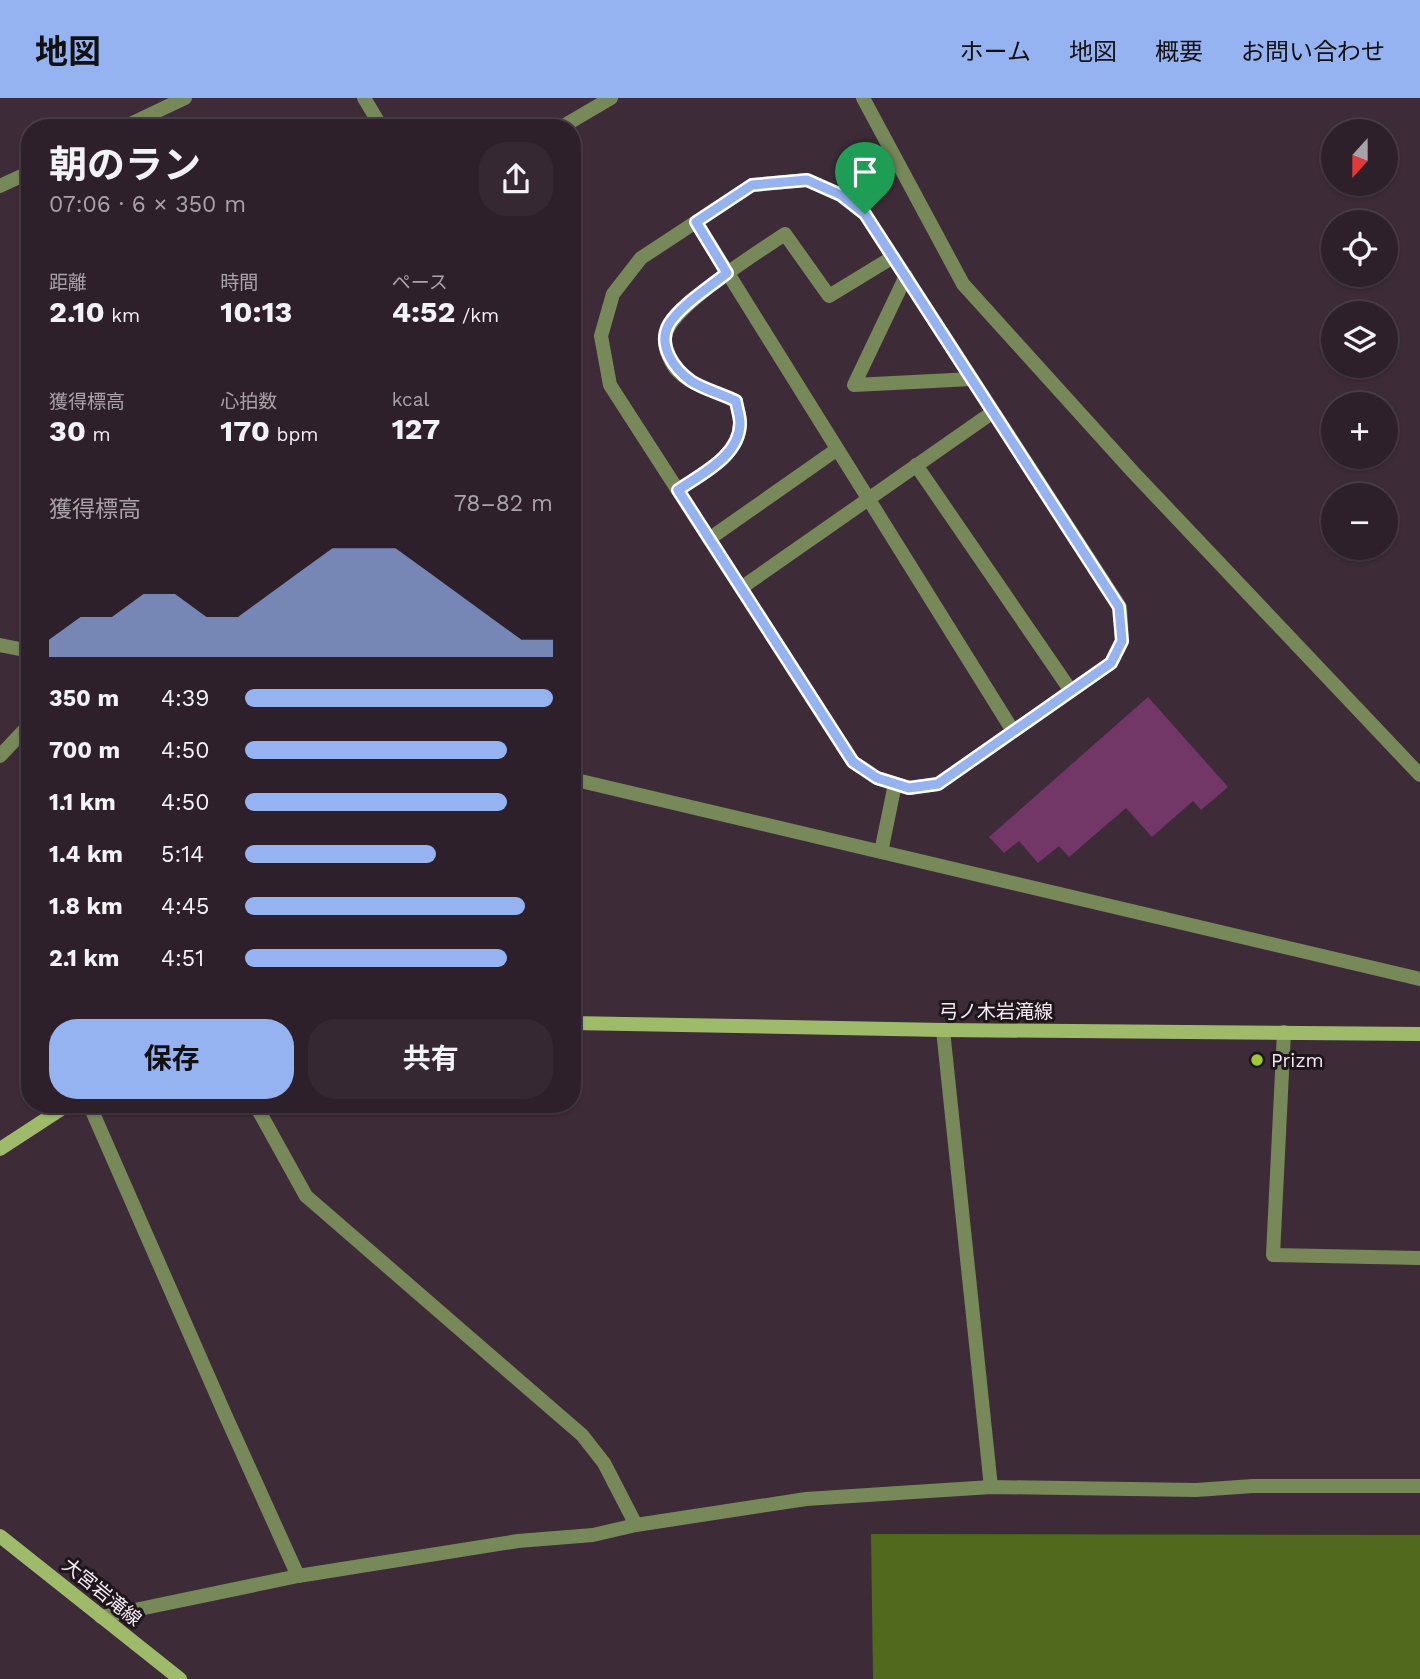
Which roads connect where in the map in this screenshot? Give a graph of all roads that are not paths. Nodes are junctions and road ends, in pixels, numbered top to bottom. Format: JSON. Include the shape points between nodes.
{"nodes":[{"id":1,"x":185,"y":98,"type":"edge"},
{"id":2,"x":364,"y":98,"type":"edge"},
{"id":3,"x":611,"y":98,"type":"edge"},
{"id":4,"x":863,"y":98,"type":"edge"},
{"id":5,"x":141,"y":119,"type":"edge"},
{"id":6,"x":377,"y":119,"type":"edge"},
{"id":7,"x":575,"y":119,"type":"edge"},
{"id":8,"x":21,"y":176,"type":"edge"},
{"id":9,"x":0,"y":186,"type":"edge"},
{"id":10,"x":696,"y":222,"type":"junction"},
{"id":11,"x":893,"y":257,"type":"junction"},
{"id":12,"x":727,"y":273,"type":"junction"},
{"id":13,"x":906,"y":276,"type":"junction"},
{"id":14,"x":972,"y":379,"type":"junction"},
{"id":15,"x":993,"y":412,"type":"junction"},
{"id":16,"x":836,"y":450,"type":"junction"},
{"id":17,"x":916,"y":465,"type":"junction"},
{"id":18,"x":678,"y":490,"type":"junction"},
{"id":19,"x":867,"y":499,"type":"junction"},
{"id":20,"x":709,"y":540,"type":"junction"},
{"id":21,"x":741,"y":588,"type":"junction"},
{"id":22,"x":0,"y":645,"type":"edge"},
{"id":23,"x":21,"y":649,"type":"edge"},
{"id":24,"x":1071,"y":691,"type":"junction"},
{"id":25,"x":1013,"y":732,"type":"junction"},
{"id":26,"x":21,"y":734,"type":"edge"},
{"id":27,"x":0,"y":756,"type":"edge"},
{"id":28,"x":1420,"y":775,"type":"edge"},
{"id":29,"x":581,"y":781,"type":"edge"},
{"id":30,"x":895,"y":784,"type":"junction"},
{"id":31,"x":881,"y":852,"type":"junction"},
{"id":32,"x":1420,"y":979,"type":"edge"},
{"id":33,"x":581,"y":1023,"type":"edge"},
{"id":34,"x":943,"y":1030,"type":"junction"},
{"id":35,"x":1284,"y":1032,"type":"junction"},
{"id":36,"x":1420,"y":1034,"type":"edge"},
{"id":37,"x":55,"y":1113,"type":"edge"},
{"id":38,"x":93,"y":1113,"type":"edge"},
{"id":39,"x":260,"y":1113,"type":"edge"},
{"id":40,"x":0,"y":1149,"type":"edge"},
{"id":41,"x":1420,"y":1258,"type":"edge"},
{"id":42,"x":1420,"y":1486,"type":"edge"},
{"id":43,"x":991,"y":1487,"type":"junction"},
{"id":44,"x":636,"y":1525,"type":"junction"},
{"id":45,"x":0,"y":1536,"type":"edge"},
{"id":46,"x":298,"y":1576,"type":"junction"},
{"id":47,"x":101,"y":1617,"type":"junction"},
{"id":48,"x":180,"y":1679,"type":"edge"}],
"edges":[{"from":1,"to":5,"type":"street"},
{"from":2,"to":6,"type":"street"},
{"from":3,"to":7,"type":"street"},
{"from":4,"to":28,"type":"street","via":[[963,284],[1133,472]]},
{"from":8,"to":9,"type":"street"},
{"from":10,"to":11,"type":"street","via":[[752,185],[807,180],[841,195],[865,214]]},
{"from":10,"to":12,"type":"street"},
{"from":10,"to":18,"type":"street","via":[[640,258],[613,294],[601,336],[610,385]]},
{"from":11,"to":12,"type":"street","via":[[829,296],[785,234]]},
{"from":11,"to":13,"type":"street"},
{"from":12,"to":16,"type":"street"},
{"from":12,"to":18,"type":"street","via":[[680,312],[665,337],[676,368],[694,383],[736,401],[738,438],[725,457]]},
{"from":13,"to":14,"type":"street"},
{"from":13,"to":14,"type":"street","via":[[853,386]]},
{"from":14,"to":15,"type":"street"},
{"from":15,"to":17,"type":"street"},
{"from":15,"to":24,"type":"street","via":[[1119,607],[1122,641],[1111,663]]},
{"from":16,"to":19,"type":"street"},
{"from":16,"to":20,"type":"street"},
{"from":17,"to":19,"type":"street"},
{"from":17,"to":24,"type":"street"},
{"from":18,"to":20,"type":"street"},
{"from":19,"to":21,"type":"street"},
{"from":19,"to":25,"type":"street"},
{"from":20,"to":21,"type":"street"},
{"from":21,"to":30,"type":"street","via":[[853,762]]},
{"from":22,"to":23,"type":"street"},
{"from":24,"to":25,"type":"street"},
{"from":25,"to":30,"type":"street","via":[[938,784],[909,788]]},
{"from":26,"to":27,"type":"street"},
{"from":29,"to":31,"type":"street"},
{"from":30,"to":31,"type":"street"},
{"from":31,"to":32,"type":"street"},
{"from":33,"to":34,"type":"main road","name":"弓ノ木岩滝線"},
{"from":34,"to":35,"type":"main road","name":"弓ノ木岩滝線"},
{"from":34,"to":43,"type":"street"},
{"from":35,"to":36,"type":"main road","name":"弓ノ木岩滝線"},
{"from":35,"to":41,"type":"street","via":[[1273,1255]]},
{"from":37,"to":40,"type":"main road"},
{"from":38,"to":46,"type":"street"},
{"from":39,"to":44,"type":"street","via":[[306,1196],[582,1435],[604,1463]]},
{"from":42,"to":43,"type":"street"},
{"from":43,"to":44,"type":"street","via":[[806,1499]]},
{"from":44,"to":46,"type":"street"},
{"from":45,"to":47,"type":"main road","name":"大宮岩滝線"},
{"from":46,"to":47,"type":"street"},
{"from":47,"to":48,"type":"main road","name":"大宮岩滝線"}]}
